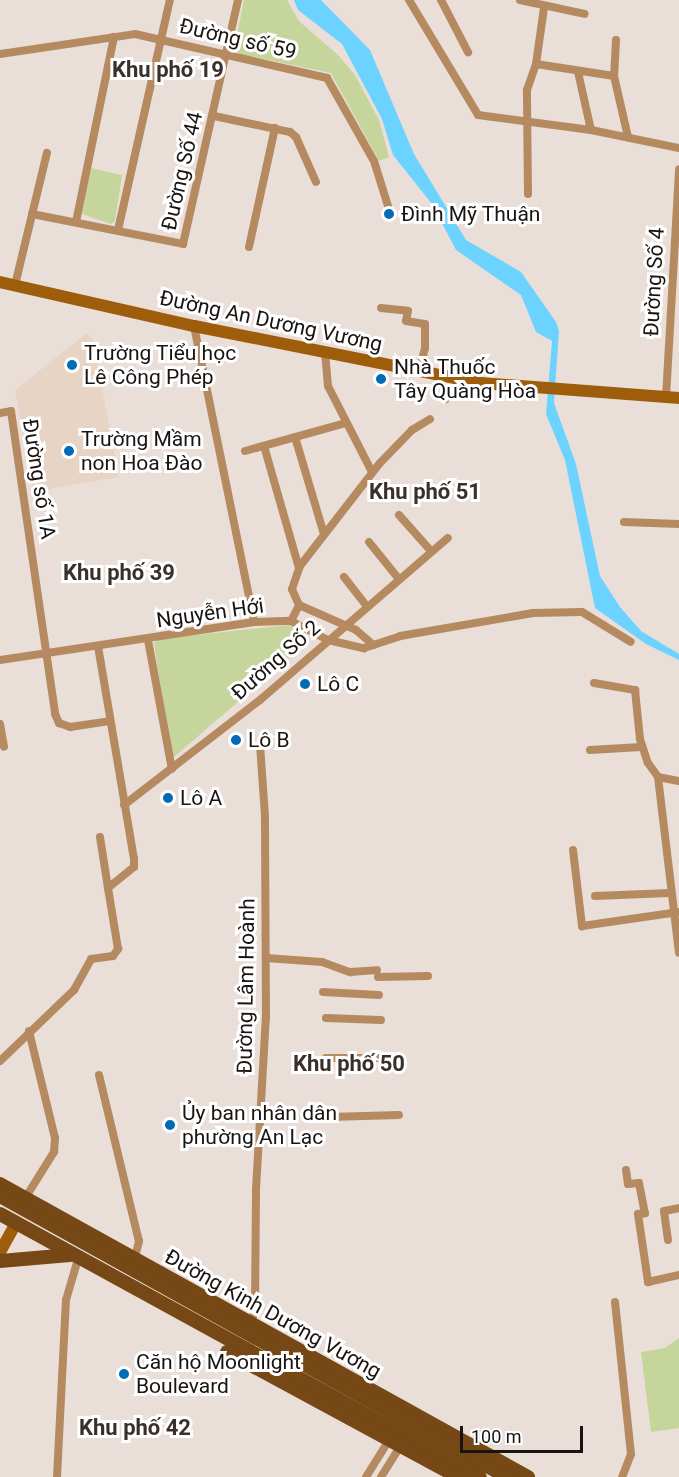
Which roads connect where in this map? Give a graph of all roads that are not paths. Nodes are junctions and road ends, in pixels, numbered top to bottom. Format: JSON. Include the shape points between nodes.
{"nodes":[{"id":1,"x":170,"y":0,"type":"edge"},
{"id":2,"x":238,"y":0,"type":"edge"},
{"id":3,"x":409,"y":0,"type":"edge"},
{"id":4,"x":441,"y":0,"type":"edge"},
{"id":5,"x":520,"y":0,"type":"edge"},
{"id":6,"x":544,"y":8,"type":"junction"},
{"id":7,"x":585,"y":14,"type":"dead end"},
{"id":8,"x":114,"y":37,"type":"junction"},
{"id":9,"x":162,"y":40,"type":"junction"},
{"id":10,"x":616,"y":40,"type":"dead end"},
{"id":11,"x":468,"y":52,"type":"dead end"},
{"id":12,"x":0,"y":54,"type":"edge"},
{"id":13,"x":228,"y":56,"type":"junction"},
{"id":14,"x":536,"y":64,"type":"junction"},
{"id":15,"x":578,"y":72,"type":"junction"},
{"id":16,"x":614,"y":76,"type":"junction"},
{"id":17,"x":214,"y":116,"type":"junction"},
{"id":18,"x":527,"y":120,"type":"junction"},
{"id":19,"x":275,"y":128,"type":"junction"},
{"id":20,"x":591,"y":130,"type":"junction"},
{"id":21,"x":628,"y":137,"type":"junction"},
{"id":22,"x":679,"y":148,"type":"edge"},
{"id":23,"x":47,"y":153,"type":"dead end"},
{"id":24,"x":679,"y":169,"type":"edge"},
{"id":25,"x":316,"y":182,"type":"dead end"},
{"id":26,"x":678,"y":183,"type":"edge"},
{"id":27,"x":528,"y":194,"type":"dead end"},
{"id":28,"x":388,"y":206,"type":"dead end"},
{"id":29,"x":33,"y":214,"type":"junction"},
{"id":30,"x":76,"y":222,"type":"junction"},
{"id":31,"x":118,"y":230,"type":"junction"},
{"id":32,"x":249,"y":247,"type":"dead end"},
{"id":33,"x":0,"y":282,"type":"edge"},
{"id":34,"x":15,"y":285,"type":"junction"},
{"id":35,"x":381,"y":308,"type":"dead end"},
{"id":36,"x":194,"y":326,"type":"junction"},
{"id":37,"x":325,"y":352,"type":"junction"},
{"id":38,"x":419,"y":372,"type":"junction"},
{"id":39,"x":460,"y":380,"type":"junction"},
{"id":40,"x":673,"y":397,"type":"edge"},
{"id":41,"x":446,"y":399,"type":"dead end"},
{"id":42,"x":0,"y":413,"type":"edge"},
{"id":43,"x":430,"y":419,"type":"dead end"},
{"id":44,"x":346,"y":423,"type":"junction"},
{"id":45,"x":295,"y":437,"type":"junction"},
{"id":46,"x":264,"y":446,"type":"junction"},
{"id":47,"x":245,"y":452,"type":"dead end"},
{"id":48,"x":372,"y":472,"type":"junction"},
{"id":49,"x":399,"y":515,"type":"dead end"},
{"id":50,"x":624,"y":522,"type":"dead end"},
{"id":51,"x":679,"y":524,"type":"edge"},
{"id":52,"x":324,"y":534,"type":"junction"},
{"id":53,"x":448,"y":538,"type":"dead end"},
{"id":54,"x":369,"y":542,"type":"dead end"},
{"id":55,"x":431,"y":551,"type":"junction"},
{"id":56,"x":299,"y":568,"type":"junction"},
{"id":57,"x":344,"y":577,"type":"dead end"},
{"id":58,"x":398,"y":578,"type":"junction"},
{"id":59,"x":299,"y":605,"type":"junction"},
{"id":60,"x":366,"y":605,"type":"junction"},
{"id":61,"x":254,"y":621,"type":"junction"},
{"id":62,"x":291,"y":621,"type":"junction"},
{"id":63,"x":344,"y":625,"type":"junction"},
{"id":64,"x":148,"y":640,"type":"junction"},
{"id":65,"x":328,"y":640,"type":"junction"},
{"id":66,"x":632,"y":642,"type":"dead end"},
{"id":67,"x":373,"y":645,"type":"junction"},
{"id":68,"x":98,"y":647,"type":"junction"},
{"id":69,"x":47,"y":655,"type":"junction"},
{"id":70,"x":0,"y":660,"type":"edge"},
{"id":71,"x":594,"y":683,"type":"dead end"},
{"id":72,"x":110,"y":721,"type":"junction"},
{"id":73,"x":0,"y":724,"type":"edge"},
{"id":74,"x":260,"y":745,"type":"dead end"},
{"id":75,"x":4,"y":747,"type":"dead end"},
{"id":76,"x":641,"y":747,"type":"junction"},
{"id":77,"x":590,"y":750,"type":"dead end"},
{"id":78,"x":172,"y":769,"type":"junction"},
{"id":79,"x":658,"y":777,"type":"junction"},
{"id":80,"x":679,"y":781,"type":"edge"},
{"id":81,"x":124,"y":805,"type":"junction"},
{"id":82,"x":100,"y":837,"type":"dead end"},
{"id":83,"x":573,"y":850,"type":"dead end"},
{"id":84,"x":108,"y":888,"type":"junction"},
{"id":85,"x":670,"y":893,"type":"junction"},
{"id":86,"x":595,"y":896,"type":"dead end"},
{"id":87,"x":676,"y":913,"type":"edge"},
{"id":88,"x":678,"y":935,"type":"edge"},
{"id":89,"x":679,"y":953,"type":"edge"},
{"id":90,"x":266,"y":958,"type":"junction"},
{"id":91,"x":428,"y":976,"type":"dead end"},
{"id":92,"x":323,"y":992,"type":"dead end"},
{"id":93,"x":379,"y":995,"type":"dead end"},
{"id":94,"x":326,"y":1018,"type":"dead end"},
{"id":95,"x":381,"y":1020,"type":"dead end"},
{"id":96,"x":29,"y":1031,"type":"junction"},
{"id":97,"x":326,"y":1058,"type":"dead end"},
{"id":98,"x":383,"y":1058,"type":"dead end"},
{"id":99,"x":0,"y":1061,"type":"edge"},
{"id":100,"x":99,"y":1075,"type":"dead end"},
{"id":101,"x":399,"y":1115,"type":"dead end"},
{"id":102,"x":330,"y":1117,"type":"dead end"},
{"id":103,"x":626,"y":1170,"type":"dead end"},
{"id":104,"x":3,"y":1200,"type":"edge"},
{"id":105,"x":23,"y":1205,"type":"junction"},
{"id":106,"x":679,"y":1209,"type":"edge"},
{"id":107,"x":16,"y":1223,"type":"junction"},
{"id":108,"x":668,"y":1240,"type":"dead end"},
{"id":109,"x":0,"y":1252,"type":"edge"},
{"id":110,"x":74,"y":1257,"type":"junction"},
{"id":111,"x":0,"y":1261,"type":"edge"},
{"id":112,"x":131,"y":1265,"type":"junction"},
{"id":113,"x":679,"y":1275,"type":"edge"},
{"id":114,"x":152,"y":1276,"type":"junction"},
{"id":115,"x":122,"y":1283,"type":"junction"},
{"id":116,"x":145,"y":1295,"type":"junction"},
{"id":117,"x":615,"y":1302,"type":"dead end"},
{"id":118,"x":249,"y":1330,"type":"junction"},
{"id":119,"x":397,"y":1439,"type":"junction"},
{"id":120,"x":57,"y":1477,"type":"edge"},
{"id":121,"x":366,"y":1477,"type":"edge"},
{"id":122,"x":381,"y":1477,"type":"edge"},
{"id":123,"x":458,"y":1477,"type":"edge"},
{"id":124,"x":480,"y":1477,"type":"edge"},
{"id":125,"x":507,"y":1477,"type":"edge"},
{"id":126,"x":528,"y":1477,"type":"edge"},
{"id":127,"x":622,"y":1477,"type":"edge"}],
"edges":[{"from":1,"to":9,"type":"street"},
{"from":2,"to":13,"type":"street","name":"Đường Số 44"},
{"from":3,"to":18,"type":"street","via":[[478,115]]},
{"from":4,"to":11,"type":"street"},
{"from":5,"to":6,"type":"street"},
{"from":6,"to":7,"type":"street"},
{"from":6,"to":14,"type":"street"},
{"from":8,"to":9,"type":"street","name":"Đường số 59","via":[[135,34]]},
{"from":8,"to":12,"type":"street","name":"Đường số 59"},
{"from":8,"to":30,"type":"street"},
{"from":9,"to":13,"type":"street","name":"Đường số 59"},
{"from":9,"to":31,"type":"street"},
{"from":10,"to":16,"type":"street"},
{"from":13,"to":17,"type":"street","name":"Đường Số 44"},
{"from":13,"to":28,"type":"street","name":"Đường số 59","via":[[332,82],[374,161]]},
{"from":14,"to":15,"type":"street"},
{"from":14,"to":18,"type":"street","via":[[527,90]]},
{"from":15,"to":16,"type":"street"},
{"from":15,"to":20,"type":"street"},
{"from":16,"to":21,"type":"street"},
{"from":17,"to":19,"type":"street"},
{"from":17,"to":31,"type":"street","name":"Đường Số 44","via":[[183,244]]},
{"from":18,"to":20,"type":"street"},
{"from":18,"to":27,"type":"street"},
{"from":19,"to":25,"type":"street","via":[[296,137]]},
{"from":19,"to":32,"type":"street"},
{"from":20,"to":21,"type":"street"},
{"from":21,"to":22,"type":"street"},
{"from":23,"to":29,"type":"street"},
{"from":24,"to":26,"type":"street","name":"Đường Số 4"},
{"from":26,"to":40,"type":"street","name":"Đường Số 4"},
{"from":29,"to":30,"type":"street"},
{"from":29,"to":34,"type":"street"},
{"from":30,"to":31,"type":"street"},
{"from":33,"to":34,"type":"main road","name":"Đường An Dương Vương"},
{"from":34,"to":36,"type":"main road","name":"Đường An Dương Vương"},
{"from":35,"to":38,"type":"street","via":[[408,311],[406,321],[425,324]]},
{"from":36,"to":37,"type":"main road","name":"Đường An Dương Vương"},
{"from":36,"to":61,"type":"street"},
{"from":37,"to":38,"type":"main road","name":"Đường An Dương Vương"},
{"from":37,"to":44,"type":"street","via":[[328,386]]},
{"from":38,"to":39,"type":"main road","name":"Đường An Dương Vương"},
{"from":39,"to":40,"type":"main road","name":"Đường An Dương Vương"},
{"from":39,"to":41,"type":"street"},
{"from":42,"to":69,"type":"street","name":"Đường số 1A","via":[[11,411]]},
{"from":43,"to":48,"type":"street","via":[[412,430]]},
{"from":44,"to":45,"type":"street"},
{"from":44,"to":48,"type":"street"},
{"from":45,"to":46,"type":"street"},
{"from":45,"to":52,"type":"street"},
{"from":46,"to":47,"type":"street"},
{"from":46,"to":56,"type":"street"},
{"from":48,"to":52,"type":"street"},
{"from":49,"to":55,"type":"street"},
{"from":50,"to":51,"type":"street"},
{"from":52,"to":56,"type":"street"},
{"from":53,"to":55,"type":"street","name":"Đường Số 2"},
{"from":54,"to":58,"type":"street"},
{"from":55,"to":58,"type":"street","name":"Đường Số 2"},
{"from":56,"to":59,"type":"street","via":[[292,589]]},
{"from":57,"to":60,"type":"street"},
{"from":58,"to":60,"type":"street","name":"Đường Số 2"},
{"from":59,"to":62,"type":"street"},
{"from":59,"to":63,"type":"street"},
{"from":60,"to":63,"type":"street","name":"Đường Số 2"},
{"from":61,"to":62,"type":"street","name":"Nguyễn Hới"},
{"from":61,"to":64,"type":"street","name":"Nguyễn Hới"},
{"from":62,"to":65,"type":"street","name":"Nguyễn Hới"},
{"from":63,"to":65,"type":"street","name":"Đường Số 2"},
{"from":63,"to":67,"type":"street"},
{"from":64,"to":68,"type":"street","name":"Nguyễn Hới"},
{"from":64,"to":78,"type":"street"},
{"from":65,"to":67,"type":"street","name":"Nguyễn Hới","via":[[349,647]]},
{"from":65,"to":78,"type":"street","name":"Đường Số 2"},
{"from":66,"to":67,"type":"street","name":"Nguyễn Hới","via":[[582,612],[533,613],[400,636]]},
{"from":68,"to":69,"type":"street","name":"Nguyễn Hới"},
{"from":68,"to":72,"type":"street"},
{"from":69,"to":70,"type":"street","name":"Nguyễn Hới"},
{"from":69,"to":72,"type":"street","name":"Đường số 1A","via":[[59,723],[70,728]]},
{"from":71,"to":76,"type":"street","via":[[633,687]]},
{"from":72,"to":81,"type":"street"},
{"from":73,"to":75,"type":"street"},
{"from":74,"to":90,"type":"street","name":"Đường Lâm Hoành"},
{"from":76,"to":77,"type":"street"},
{"from":76,"to":79,"type":"street"},
{"from":78,"to":81,"type":"street","name":"Đường Số 2"},
{"from":79,"to":80,"type":"street"},
{"from":79,"to":85,"type":"street"},
{"from":81,"to":84,"type":"street","via":[[134,867]]},
{"from":82,"to":84,"type":"street"},
{"from":83,"to":87,"type":"street","via":[[582,926]]},
{"from":84,"to":96,"type":"street","via":[[118,949],[113,956],[91,959],[74,990]]},
{"from":85,"to":86,"type":"street"},
{"from":85,"to":87,"type":"street"},
{"from":87,"to":88,"type":"street"},
{"from":88,"to":89,"type":"street"},
{"from":90,"to":91,"type":"street","via":[[322,962],[350,972]]},
{"from":90,"to":118,"type":"street","name":"Đường Lâm Hoành","via":[[255,1307]]},
{"from":92,"to":93,"type":"street"},
{"from":94,"to":95,"type":"street"},
{"from":96,"to":99,"type":"street"},
{"from":96,"to":105,"type":"street","via":[[55,1138],[54,1152]]},
{"from":97,"to":98,"type":"street"},
{"from":100,"to":112,"type":"street","via":[[139,1241]]},
{"from":101,"to":102,"type":"street"},
{"from":103,"to":113,"type":"street","via":[[628,1184],[639,1183],[645,1213],[638,1214],[648,1282]]},
{"from":104,"to":105,"type":"main road","name":"Đường Kinh Dương Vương"},
{"from":104,"to":107,"type":"main road","name":"Đường Kinh Dương Vương"},
{"from":105,"to":107,"type":"main road"},
{"from":105,"to":112,"type":"main road","name":"Đường Kinh Dương Vương"},
{"from":106,"to":108,"type":"street","via":[[664,1211]]},
{"from":107,"to":109,"type":"main road"},
{"from":107,"to":110,"type":"main road","name":"Đường Kinh Dương Vương"},
{"from":110,"to":111,"type":"main road"},
{"from":110,"to":115,"type":"main road","name":"Đường Kinh Dương Vương"},
{"from":110,"to":120,"type":"street","via":[[66,1300]]},
{"from":112,"to":114,"type":"main road","name":"Đường Kinh Dương Vương"},
{"from":112,"to":115,"type":"main road"},
{"from":114,"to":116,"type":"main road"},
{"from":114,"to":118,"type":"main road","name":"Đường Kinh Dương Vương"},
{"from":115,"to":116,"type":"main road","name":"Đường Kinh Dương Vương"},
{"from":116,"to":119,"type":"main road","name":"Đường Kinh Dương Vương","via":[[164,1306],[169,1316],[222,1349]]},
{"from":117,"to":127,"type":"street","via":[[631,1454]]},
{"from":118,"to":125,"type":"main road","name":"Đường Kinh Dương Vương"},
{"from":118,"to":126,"type":"main road","name":"Đường Kinh Dương Vương"},
{"from":119,"to":121,"type":"street"},
{"from":119,"to":122,"type":"street"},
{"from":119,"to":123,"type":"main road","name":"Đường Kinh Dương Vương"},
{"from":119,"to":124,"type":"main road","name":"Đường Kinh Dương Vương"}]}
